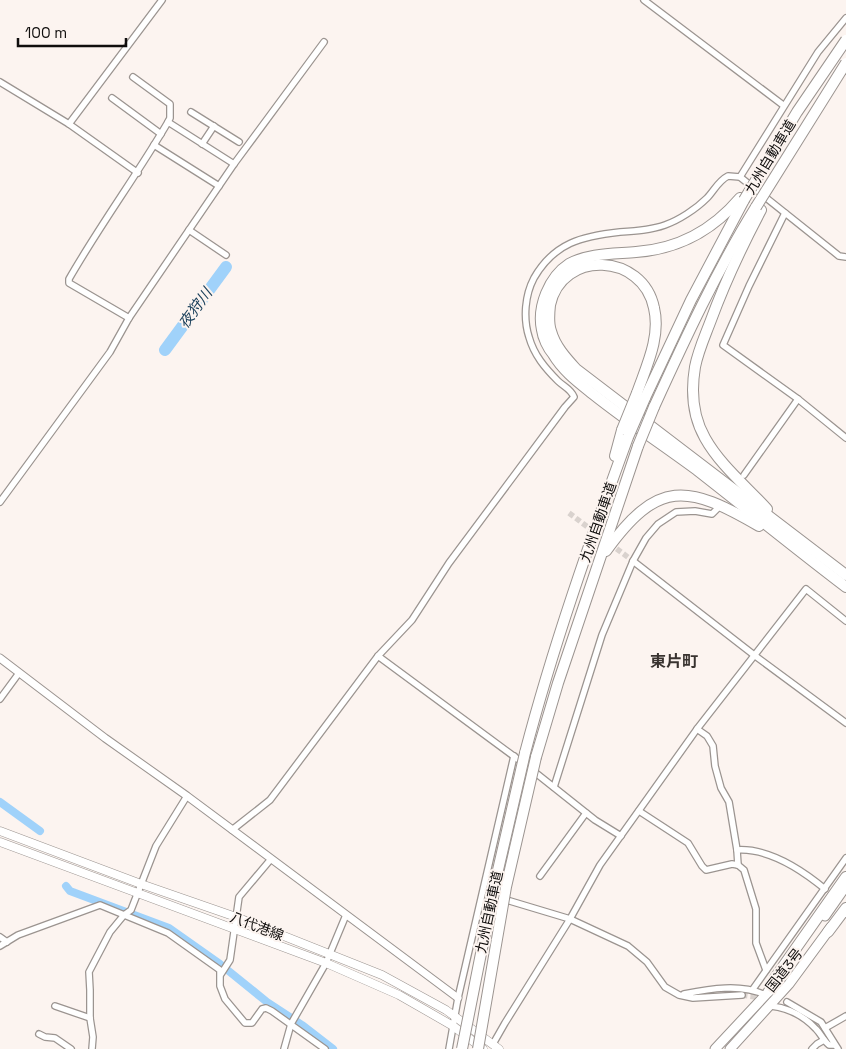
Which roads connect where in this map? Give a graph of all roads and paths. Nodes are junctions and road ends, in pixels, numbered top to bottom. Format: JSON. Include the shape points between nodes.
{"nodes":[{"id":1,"x":162,"y":0,"type":"edge"},
{"id":2,"x":644,"y":0,"type":"edge"},
{"id":3,"x":846,"y":18,"type":"edge"},
{"id":4,"x":846,"y":40,"type":"edge"},
{"id":5,"x":324,"y":42,"type":"dead end"},
{"id":6,"x":846,"y":63,"type":"edge"},
{"id":7,"x":133,"y":77,"type":"dead end"},
{"id":8,"x":0,"y":82,"type":"edge"},
{"id":9,"x":112,"y":98,"type":"dead end"},
{"id":10,"x":783,"y":105,"type":"junction"},
{"id":11,"x":191,"y":112,"type":"dead end"},
{"id":12,"x":168,"y":122,"type":"junction"},
{"id":13,"x":69,"y":124,"type":"junction"},
{"id":14,"x":214,"y":126,"type":"junction"},
{"id":15,"x":161,"y":134,"type":"junction"},
{"id":16,"x":239,"y":142,"type":"dead end"},
{"id":17,"x":202,"y":144,"type":"junction"},
{"id":18,"x":154,"y":146,"type":"junction"},
{"id":19,"x":234,"y":164,"type":"junction"},
{"id":20,"x":138,"y":173,"type":"junction"},
{"id":21,"x":740,"y":177,"type":"junction"},
{"id":22,"x":219,"y":186,"type":"junction"},
{"id":23,"x":742,"y":199,"type":"junction"},
{"id":24,"x":759,"y":208,"type":"junction"},
{"id":25,"x":785,"y":213,"type":"junction"},
{"id":26,"x":189,"y":230,"type":"junction"},
{"id":27,"x":226,"y":256,"type":"dead end"},
{"id":28,"x":846,"y":257,"type":"edge"},
{"id":29,"x":129,"y":318,"type":"junction"},
{"id":30,"x":641,"y":396,"type":"junction"},
{"id":31,"x":798,"y":399,"type":"junction"},
{"id":32,"x":846,"y":438,"type":"edge"},
{"id":33,"x":744,"y":475,"type":"dead end"},
{"id":34,"x":0,"y":502,"type":"edge"},
{"id":35,"x":717,"y":509,"type":"dead end"},
{"id":36,"x":787,"y":530,"type":"junction"},
{"id":37,"x":788,"y":543,"type":"junction"},
{"id":38,"x":633,"y":562,"type":"junction"},
{"id":39,"x":595,"y":571,"type":"junction"},
{"id":40,"x":846,"y":576,"type":"edge"},
{"id":41,"x":846,"y":587,"type":"edge"},
{"id":42,"x":846,"y":621,"type":"edge"},
{"id":43,"x":754,"y":655,"type":"junction"},
{"id":44,"x":378,"y":656,"type":"junction"},
{"id":45,"x":0,"y":658,"type":"edge"},
{"id":46,"x":19,"y":673,"type":"junction"},
{"id":47,"x":0,"y":699,"type":"edge"},
{"id":48,"x":846,"y":723,"type":"edge"},
{"id":49,"x":696,"y":729,"type":"junction"},
{"id":50,"x":514,"y":756,"type":"junction"},
{"id":51,"x":554,"y":787,"type":"junction"},
{"id":52,"x":187,"y":796,"type":"junction"},
{"id":53,"x":639,"y":812,"type":"junction"},
{"id":54,"x":586,"y":813,"type":"junction"},
{"id":55,"x":232,"y":830,"type":"junction"},
{"id":56,"x":0,"y":831,"type":"edge"},
{"id":57,"x":621,"y":836,"type":"junction"},
{"id":58,"x":0,"y":842,"type":"edge"},
{"id":59,"x":737,"y":850,"type":"junction"},
{"id":60,"x":846,"y":858,"type":"edge"},
{"id":61,"x":271,"y":859,"type":"junction"},
{"id":62,"x":738,"y":865,"type":"junction"},
{"id":63,"x":540,"y":876,"type":"dead end"},
{"id":64,"x":846,"y":878,"type":"edge"},
{"id":65,"x":141,"y":884,"type":"junction"},
{"id":66,"x":846,"y":886,"type":"edge"},
{"id":67,"x":825,"y":889,"type":"junction"},
{"id":68,"x":137,"y":892,"type":"junction"},
{"id":69,"x":483,"y":895,"type":"junction"},
{"id":70,"x":846,"y":904,"type":"edge"},
{"id":71,"x":846,"y":908,"type":"edge"},
{"id":72,"x":124,"y":915,"type":"junction"},
{"id":73,"x":346,"y":915,"type":"junction"},
{"id":74,"x":236,"y":917,"type":"junction"},
{"id":75,"x":570,"y":919,"type":"junction"},
{"id":76,"x":234,"y":928,"type":"junction"},
{"id":77,"x":828,"y":932,"type":"junction"},
{"id":78,"x":0,"y":937,"type":"edge"},
{"id":79,"x":7,"y":942,"type":"junction"},
{"id":80,"x":0,"y":946,"type":"edge"},
{"id":81,"x":330,"y":954,"type":"junction"},
{"id":82,"x":326,"y":963,"type":"junction"},
{"id":83,"x":766,"y":970,"type":"junction"},
{"id":84,"x":221,"y":974,"type":"junction"},
{"id":85,"x":753,"y":989,"type":"junction"},
{"id":86,"x":767,"y":993,"type":"junction"},
{"id":87,"x":679,"y":995,"type":"junction"},
{"id":88,"x":742,"y":995,"type":"tunnel mouth"},
{"id":89,"x":458,"y":998,"type":"junction"},
{"id":90,"x":787,"y":1002,"type":"dead end"},
{"id":91,"x":55,"y":1006,"type":"dead end"},
{"id":92,"x":771,"y":1006,"type":"junction"},
{"id":93,"x":455,"y":1016,"type":"junction"},
{"id":94,"x":846,"y":1016,"type":"edge"},
{"id":95,"x":90,"y":1018,"type":"junction"},
{"id":96,"x":291,"y":1024,"type":"junction"},
{"id":97,"x":453,"y":1026,"type":"junction"},
{"id":98,"x":825,"y":1028,"type":"junction"},
{"id":99,"x":39,"y":1034,"type":"dead end"},
{"id":100,"x":824,"y":1040,"type":"junction"},
{"id":101,"x":496,"y":1047,"type":"edge"},
{"id":102,"x":836,"y":1047,"type":"edge"},
{"id":103,"x":71,"y":1049,"type":"edge"},
{"id":104,"x":92,"y":1049,"type":"edge"},
{"id":105,"x":284,"y":1049,"type":"edge"},
{"id":106,"x":325,"y":1049,"type":"edge"},
{"id":107,"x":449,"y":1049,"type":"edge"},
{"id":108,"x":462,"y":1049,"type":"edge"},
{"id":109,"x":478,"y":1049,"type":"edge"},
{"id":110,"x":483,"y":1049,"type":"edge"},
{"id":111,"x":715,"y":1049,"type":"edge"},
{"id":112,"x":730,"y":1049,"type":"edge"},
{"id":113,"x":812,"y":1049,"type":"edge"}],
"edges":[{"from":1,"to":13,"type":"street"},
{"from":2,"to":10,"type":"street"},
{"from":3,"to":10,"type":"street","via":[[818,52]]},
{"from":4,"to":23,"type":"highway","name":"九州自動車道","bridge":true},
{"from":5,"to":19,"type":"street"},
{"from":6,"to":24,"type":"highway","name":"九州自動車道","bridge":true,"via":[[810,118]]},
{"from":7,"to":12,"type":"street","via":[[170,104]]},
{"from":8,"to":13,"type":"street"},
{"from":9,"to":15,"type":"street"},
{"from":10,"to":21,"type":"street"},
{"from":11,"to":14,"type":"street"},
{"from":12,"to":15,"type":"street"},
{"from":12,"to":17,"type":"street"},
{"from":13,"to":20,"type":"street"},
{"from":14,"to":16,"type":"street"},
{"from":14,"to":17,"type":"street"},
{"from":15,"to":18,"type":"street"},
{"from":17,"to":19,"type":"street"},
{"from":18,"to":20,"type":"street"},
{"from":18,"to":22,"type":"street"},
{"from":19,"to":22,"type":"street"},
{"from":20,"to":29,"type":"street","via":[[69,279],[69,283]]},
{"from":21,"to":25,"type":"street"},
{"from":21,"to":44,"type":"street","via":[[723,179],[706,200],[666,225],[642,231],[602,234],[571,243],[549,257],[531,284],[528,295],[528,336],[542,363],[574,397],[448,563],[412,620]]},
{"from":22,"to":26,"type":"street"},
{"from":23,"to":30,"type":"highway","name":"九州自動車道"},
{"from":23,"to":37,"type":"highway","via":[[715,222],[672,246],[605,254],[569,265],[554,277],[547,291],[542,307],[542,331],[565,371]]},
{"from":24,"to":36,"type":"highway","via":[[700,350],[695,366],[693,398],[698,422],[712,450]]},
{"from":24,"to":39,"type":"highway","name":"九州自動車道","bridge":true,"via":[[741,230],[654,407]]},
{"from":25,"to":28,"type":"street","via":[[840,256]]},
{"from":25,"to":31,"type":"street","via":[[723,345]]},
{"from":26,"to":27,"type":"street"},
{"from":26,"to":29,"type":"street"},
{"from":29,"to":34,"type":"street","via":[[110,352]]},
{"from":30,"to":36,"type":"highway","via":[[656,324],[650,296],[638,278],[619,267],[603,264],[574,271],[556,290],[548,315],[551,332],[560,351],[583,375]]},
{"from":30,"to":108,"type":"highway","name":"九州自動車道","bridge":true,"via":[[625,433],[545,679],[494,883]]},
{"from":31,"to":32,"type":"street"},
{"from":31,"to":33,"type":"street"},
{"from":35,"to":38,"type":"street","via":[[712,514],[676,512],[658,524]]},
{"from":36,"to":40,"type":"highway"},
{"from":37,"to":39,"type":"highway","via":[[728,508],[702,498],[678,495],[663,498],[639,512],[614,539]]},
{"from":37,"to":41,"type":"highway"},
{"from":38,"to":43,"type":"street"},
{"from":38,"to":51,"type":"street","via":[[602,635]]},
{"from":39,"to":109,"type":"highway","name":"九州自動車道","bridge":true,"via":[[536,757],[506,886]]},
{"from":42,"to":43,"type":"street","via":[[806,589]]},
{"from":43,"to":48,"type":"street"},
{"from":43,"to":49,"type":"street"},
{"from":44,"to":50,"type":"street"},
{"from":44,"to":55,"type":"street","via":[[270,800]]},
{"from":45,"to":46,"type":"street"},
{"from":46,"to":47,"type":"street"},
{"from":46,"to":52,"type":"street"},
{"from":49,"to":53,"type":"street"},
{"from":49,"to":59,"type":"street","via":[[712,742],[721,788],[729,802]]},
{"from":50,"to":51,"type":"street"},
{"from":50,"to":69,"type":"street"},
{"from":51,"to":54,"type":"street"},
{"from":52,"to":55,"type":"street"},
{"from":52,"to":65,"type":"street","via":[[156,846]]},
{"from":53,"to":57,"type":"street"},
{"from":53,"to":62,"type":"street","via":[[688,843],[706,870],[725,864]]},
{"from":54,"to":57,"type":"street"},
{"from":54,"to":63,"type":"street"},
{"from":55,"to":61,"type":"street"},
{"from":56,"to":65,"type":"main road","name":"八代港線"},
{"from":57,"to":75,"type":"street"},
{"from":58,"to":68,"type":"main road","name":"八代港線"},
{"from":59,"to":62,"type":"street"},
{"from":59,"to":67,"type":"street","via":[[797,867]]},
{"from":60,"to":67,"type":"street"},
{"from":61,"to":73,"type":"street"},
{"from":61,"to":74,"type":"street","via":[[239,898]]},
{"from":62,"to":83,"type":"street","via":[[744,870],[756,909],[756,943]]},
{"from":64,"to":86,"type":"highway"},
{"from":65,"to":68,"type":"street"},
{"from":65,"to":74,"type":"main road","name":"八代港線"},
{"from":66,"to":86,"type":"highway","name":"国道3号"},
{"from":67,"to":83,"type":"street"},
{"from":68,"to":72,"type":"street","via":[[131,910]]},
{"from":68,"to":76,"type":"main road","name":"八代港線"},
{"from":69,"to":75,"type":"street"},
{"from":69,"to":89,"type":"street"},
{"from":70,"to":77,"type":"highway","name":"国道3号"},
{"from":71,"to":77,"type":"highway"},
{"from":72,"to":79,"type":"street","via":[[100,905]]},
{"from":72,"to":84,"type":"street","via":[[168,933],[220,970]]},
{"from":72,"to":95,"type":"street","via":[[110,932],[88,972]]},
{"from":73,"to":81,"type":"street"},
{"from":73,"to":89,"type":"street"},
{"from":74,"to":76,"type":"street"},
{"from":74,"to":81,"type":"main road","name":"八代港線"},
{"from":75,"to":87,"type":"street","via":[[628,946],[647,962],[665,987]]},
{"from":75,"to":101,"type":"street","via":[[505,1023]]},
{"from":76,"to":82,"type":"main road","name":"八代港線"},
{"from":76,"to":84,"type":"street","via":[[230,960]]},
{"from":77,"to":92,"type":"highway","name":"国道3号"},
{"from":78,"to":79,"type":"street"},
{"from":79,"to":80,"type":"street"},
{"from":81,"to":82,"type":"street"},
{"from":81,"to":93,"type":"main road","name":"八代港線","via":[[382,975]]},
{"from":82,"to":96,"type":"street"},
{"from":82,"to":97,"type":"main road","name":"八代港線","via":[[399,995]]},
{"from":83,"to":85,"type":"street"},
{"from":84,"to":96,"type":"street","via":[[220,986],[225,999],[245,1023],[252,1023],[266,1008]]},
{"from":85,"to":86,"type":"street"},
{"from":85,"to":87,"type":"street"},
{"from":86,"to":111,"type":"highway","name":"国道3号"},
{"from":87,"to":88,"type":"street","via":[[693,998]]},
{"from":89,"to":93,"type":"street"},
{"from":90,"to":98,"type":"street"},
{"from":91,"to":95,"type":"street"},
{"from":92,"to":100,"type":"street","via":[[800,1015]]},
{"from":92,"to":112,"type":"highway","name":"国道3号"},
{"from":93,"to":97,"type":"street"},
{"from":93,"to":101,"type":"main road","name":"八代港線"},
{"from":94,"to":98,"type":"street"},
{"from":95,"to":104,"type":"street","via":[[94,1037]]},
{"from":96,"to":105,"type":"street"},
{"from":96,"to":106,"type":"street"},
{"from":97,"to":107,"type":"street"},
{"from":97,"to":110,"type":"main road","name":"八代港線"},
{"from":98,"to":102,"type":"street"},
{"from":99,"to":103,"type":"street","via":[[55,1038]]},
{"from":100,"to":102,"type":"street"},
{"from":100,"to":113,"type":"street"}]}
